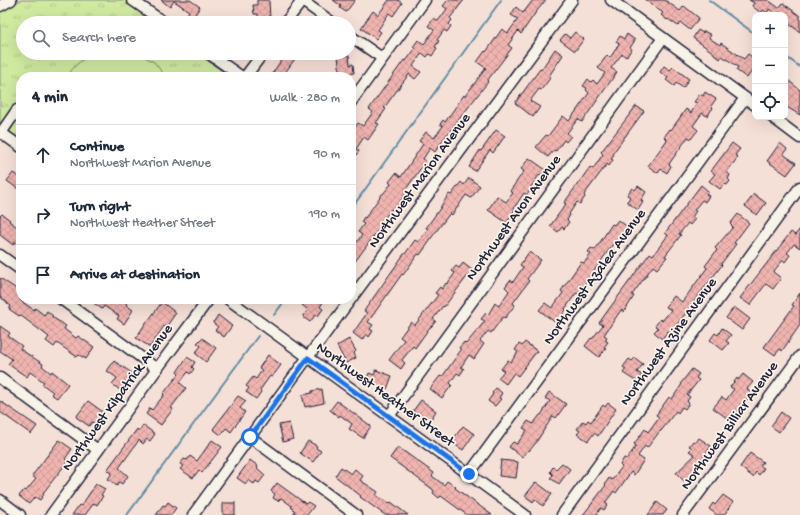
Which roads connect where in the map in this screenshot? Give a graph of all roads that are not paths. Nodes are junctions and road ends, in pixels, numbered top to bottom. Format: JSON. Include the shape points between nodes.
{"nodes":[{"id":1,"x":11,"y":0,"type":"edge"},
{"id":2,"x":132,"y":0,"type":"edge"},
{"id":3,"x":301,"y":0,"type":"edge"},
{"id":4,"x":425,"y":0,"type":"edge"},
{"id":5,"x":572,"y":0,"type":"edge"},
{"id":6,"x":610,"y":0,"type":"edge"},
{"id":7,"x":0,"y":6,"type":"edge"},
{"id":8,"x":155,"y":16,"type":"edge"},
{"id":9,"x":290,"y":16,"type":"edge"},
{"id":10,"x":323,"y":16,"type":"edge"},
{"id":11,"x":663,"y":38,"type":"junction"},
{"id":12,"x":356,"y":40,"type":"edge"},
{"id":13,"x":382,"y":58,"type":"junction"},
{"id":14,"x":218,"y":60,"type":"edge"},
{"id":15,"x":258,"y":60,"type":"edge"},
{"id":16,"x":235,"y":72,"type":"edge"},
{"id":17,"x":249,"y":72,"type":"edge"},
{"id":18,"x":356,"y":95,"type":"edge"},
{"id":19,"x":745,"y":98,"type":"junction"},
{"id":20,"x":752,"y":103,"type":"edge"},
{"id":21,"x":16,"y":111,"type":"edge"},
{"id":22,"x":776,"y":120,"type":"edge"},
{"id":23,"x":0,"y":132,"type":"edge"},
{"id":24,"x":800,"y":138,"type":"edge"},
{"id":25,"x":16,"y":143,"type":"edge"},
{"id":26,"x":800,"y":187,"type":"edge"},
{"id":27,"x":0,"y":255,"type":"edge"},
{"id":28,"x":16,"y":266,"type":"edge"},
{"id":29,"x":356,"y":293,"type":"edge"},
{"id":30,"x":68,"y":304,"type":"edge"},
{"id":31,"x":205,"y":304,"type":"edge"},
{"id":32,"x":235,"y":304,"type":"edge"},
{"id":33,"x":348,"y":304,"type":"edge"},
{"id":34,"x":800,"y":356,"type":"edge"},
{"id":35,"x":308,"y":358,"type":"junction"},
{"id":36,"x":157,"y":369,"type":"junction"},
{"id":37,"x":0,"y":378,"type":"edge"},
{"id":38,"x":389,"y":416,"type":"junction"},
{"id":39,"x":250,"y":437,"type":"junction"},
{"id":40,"x":98,"y":450,"type":"junction"},
{"id":41,"x":469,"y":474,"type":"junction"},
{"id":42,"x":0,"y":500,"type":"edge"},
{"id":43,"x":20,"y":515,"type":"edge"},
{"id":44,"x":51,"y":515,"type":"edge"},
{"id":45,"x":193,"y":515,"type":"edge"},
{"id":46,"x":356,"y":515,"type":"edge"},
{"id":47,"x":525,"y":515,"type":"edge"},
{"id":48,"x":562,"y":515,"type":"edge"},
{"id":49,"x":683,"y":515,"type":"edge"}],
"edges":[{"from":1,"to":7,"type":"street"},
{"from":2,"to":8,"type":"street"},
{"from":3,"to":9,"type":"street"},
{"from":3,"to":10,"type":"street"},
{"from":4,"to":13,"type":"street"},
{"from":5,"to":29,"type":"street","name":"Northwest Marion Avenue"},
{"from":6,"to":11,"type":"street"},
{"from":11,"to":19,"type":"street"},
{"from":11,"to":38,"type":"street","name":"Northwest Avon Avenue"},
{"from":12,"to":13,"type":"street"},
{"from":13,"to":18,"type":"street"},
{"from":14,"to":16,"type":"street"},
{"from":15,"to":17,"type":"street"},
{"from":19,"to":20,"type":"street"},
{"from":19,"to":41,"type":"street","name":"Northwest Azalea Avenue"},
{"from":21,"to":23,"type":"street"},
{"from":22,"to":24,"type":"street"},
{"from":23,"to":25,"type":"street"},
{"from":26,"to":48,"type":"street","name":"Northwest Azine Avenue"},
{"from":27,"to":28,"type":"street"},
{"from":30,"to":36,"type":"street"},
{"from":31,"to":36,"type":"street","name":"Northwest Kilpatrick Avenue"},
{"from":32,"to":35,"type":"street","name":"Northwest Heather Street"},
{"from":33,"to":35,"type":"street","name":"Northwest Marion Avenue"},
{"from":34,"to":49,"type":"street","name":"Northwest Billiar Avenue"},
{"from":35,"to":38,"type":"street","name":"Northwest Heather Street"},
{"from":35,"to":39,"type":"street","name":"Northwest Marion Avenue"},
{"from":36,"to":40,"type":"street","name":"Northwest Kilpatrick Avenue"},
{"from":37,"to":40,"type":"street"},
{"from":38,"to":41,"type":"street","name":"Northwest Heather Street"},
{"from":39,"to":45,"type":"street","name":"Northwest Marion Avenue"},
{"from":39,"to":46,"type":"street"},
{"from":40,"to":44,"type":"street","name":"Northwest Kilpatrick Avenue"},
{"from":41,"to":47,"type":"street","name":"Northwest Heather Street"},
{"from":42,"to":43,"type":"street"}]}
